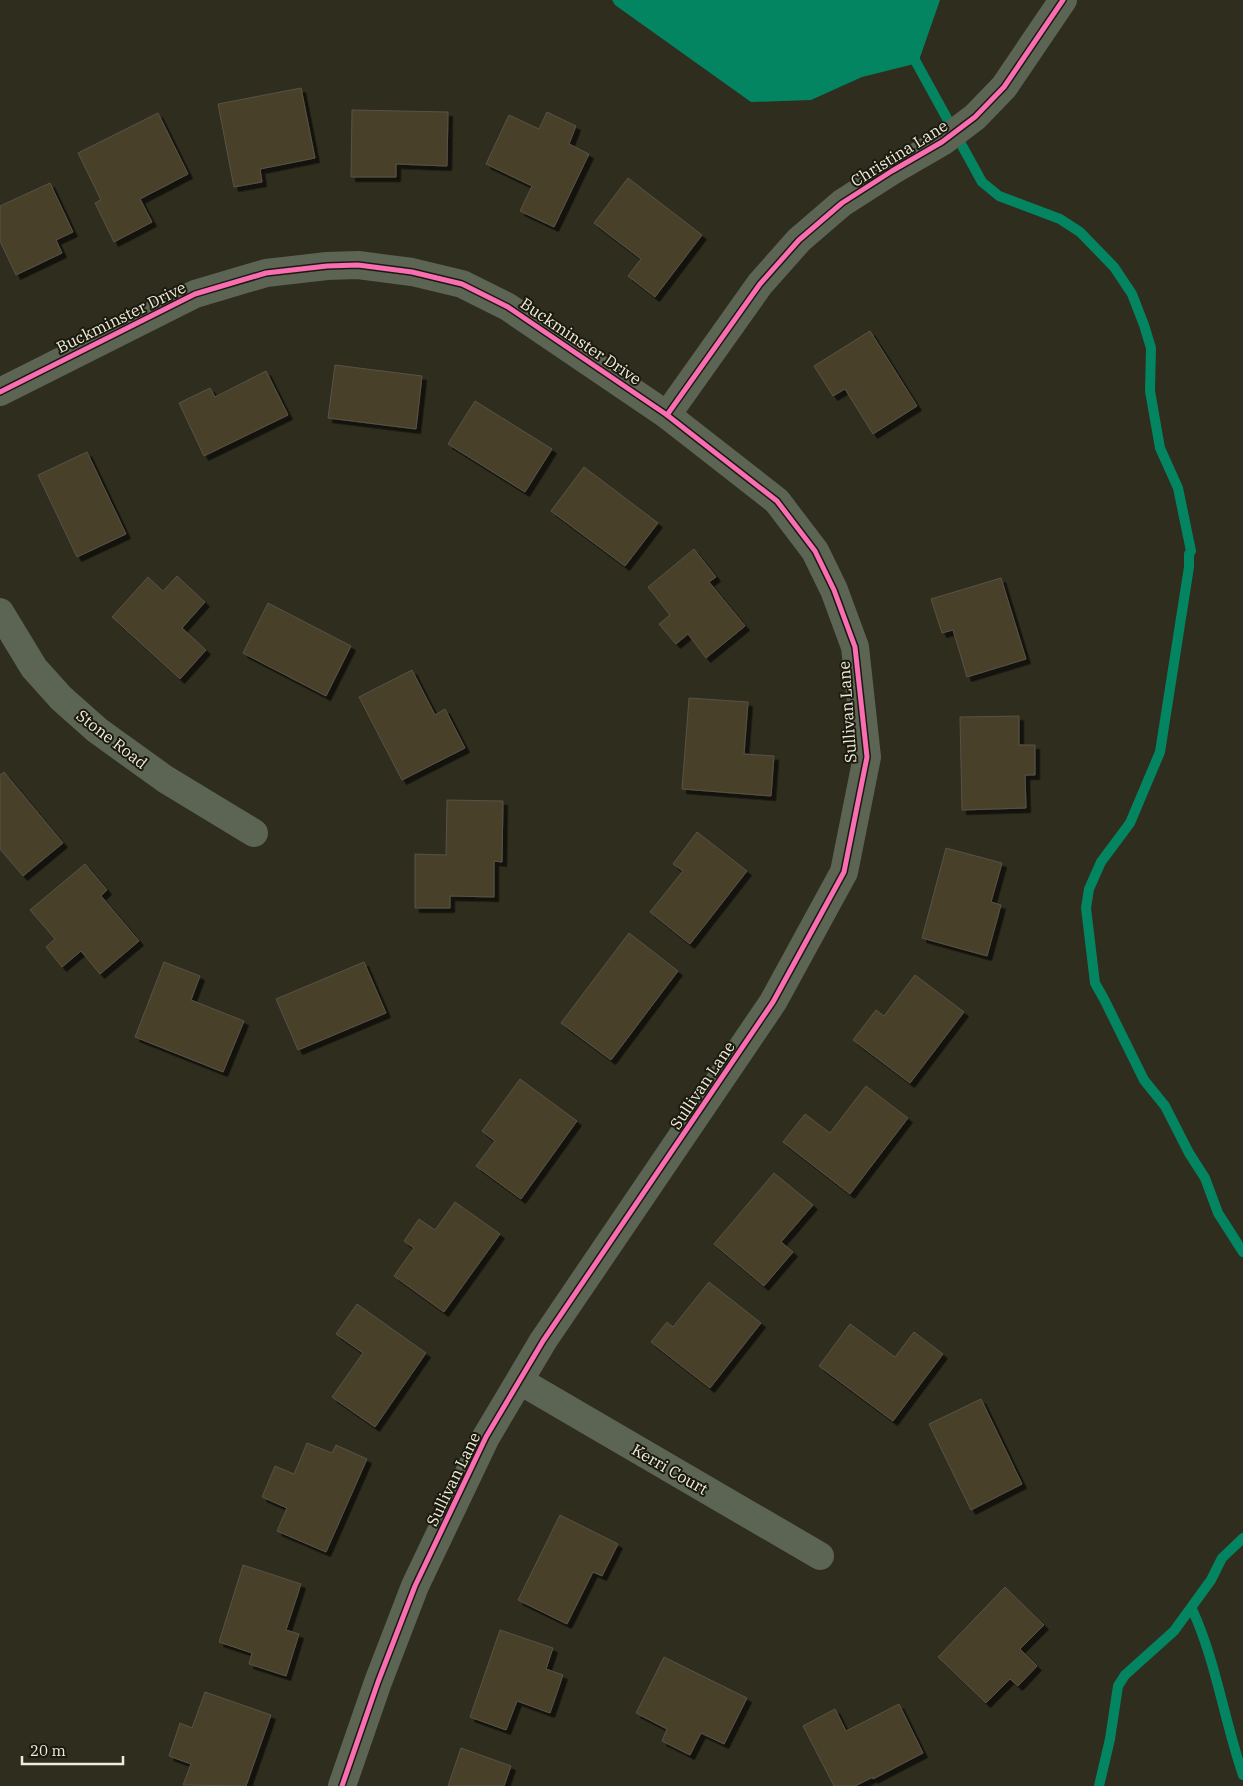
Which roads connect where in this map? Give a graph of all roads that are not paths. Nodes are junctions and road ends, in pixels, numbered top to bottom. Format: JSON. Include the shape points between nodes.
{"nodes":[{"id":1,"x":1063,"y":0,"type":"edge"},
{"id":2,"x":0,"y":392,"type":"edge"},
{"id":3,"x":667,"y":415,"type":"junction"},
{"id":4,"x":0,"y":612,"type":"edge"},
{"id":5,"x":254,"y":832,"type":"dead end"},
{"id":6,"x":520,"y":1382,"type":"junction"},
{"id":7,"x":820,"y":1556,"type":"dead end"},
{"id":8,"x":342,"y":1786,"type":"edge"}],
"edges":[{"from":1,"to":3,"type":"street","name":"Christina Lane","via":[[1004,88],[976,117],[942,142],[842,203],[799,240],[760,284]]},
{"from":2,"to":3,"type":"street","name":"Buckminster Drive","via":[[195,294],[266,273],[358,265],[412,272],[462,284],[508,307]]},
{"from":3,"to":6,"type":"street","name":"Sullivan Lane","via":[[777,501],[815,551],[834,590],[855,647],[866,757],[844,872],[773,1002],[543,1341]]},
{"from":4,"to":5,"type":"street","name":"Stone Road","via":[[34,668],[96,730],[165,779]]},
{"from":6,"to":7,"type":"street","name":"Kerri Court"},
{"from":6,"to":8,"type":"street","name":"Sullivan Lane","via":[[486,1437],[415,1586]]}]}
